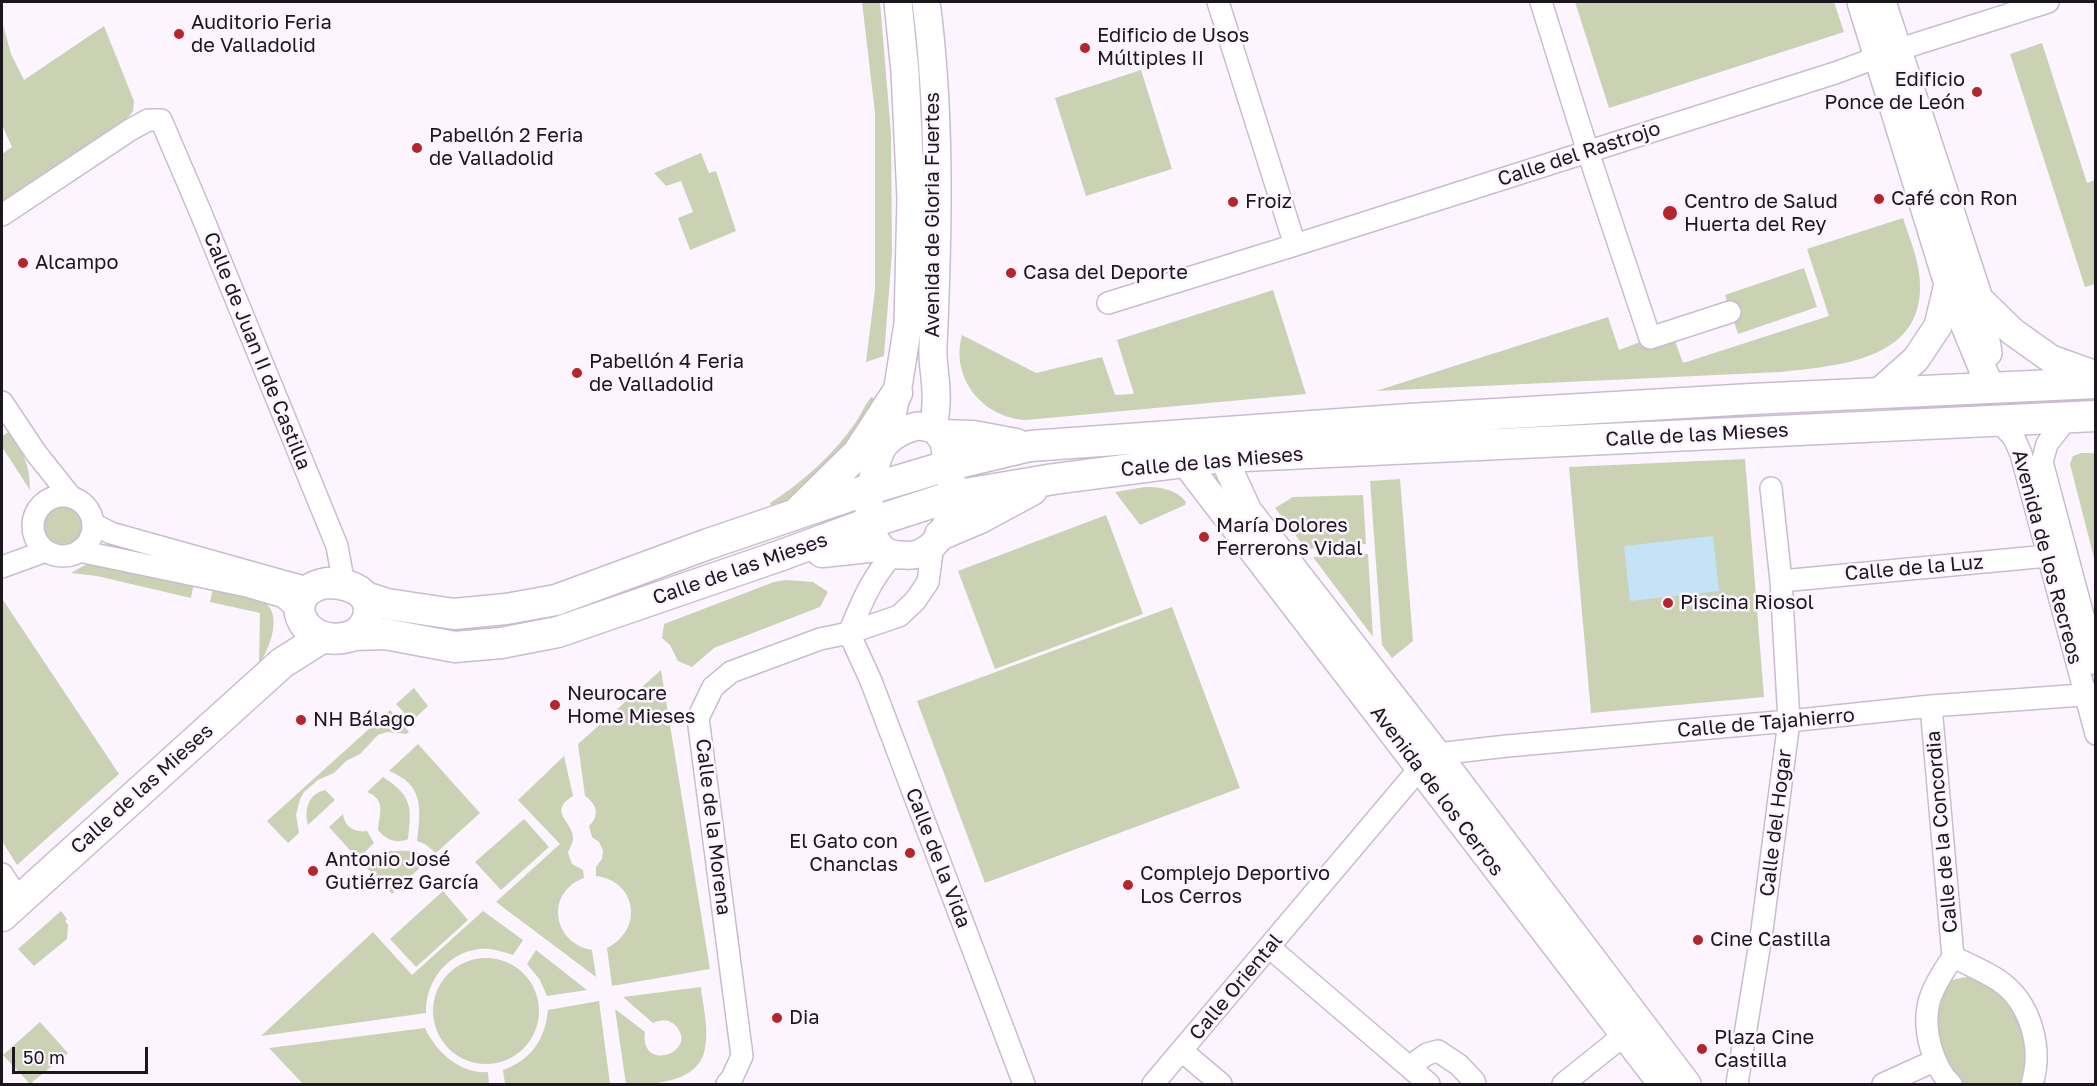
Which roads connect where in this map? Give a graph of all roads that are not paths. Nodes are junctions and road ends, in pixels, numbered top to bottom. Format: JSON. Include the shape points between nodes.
{"nodes":[{"id":1,"x":898,"y":2,"type":"edge"},
{"id":2,"x":926,"y":2,"type":"edge"},
{"id":3,"x":1218,"y":2,"type":"edge"},
{"id":4,"x":1541,"y":2,"type":"edge"},
{"id":5,"x":1861,"y":2,"type":"edge"},
{"id":6,"x":1882,"y":2,"type":"edge"},
{"id":7,"x":2048,"y":2,"type":"edge"},
{"id":8,"x":1888,"y":53,"type":"junction"},
{"id":9,"x":1588,"y":152,"type":"junction"},
{"id":10,"x":2,"y":215,"type":"edge"},
{"id":11,"x":1295,"y":245,"type":"junction"},
{"id":12,"x":1948,"y":284,"type":"junction"},
{"id":13,"x":1979,"y":299,"type":"junction"},
{"id":14,"x":1108,"y":303,"type":"dead end"},
{"id":15,"x":1730,"y":312,"type":"dead end"},
{"id":16,"x":2096,"y":375,"type":"edge"},
{"id":17,"x":2096,"y":383,"type":"edge"},
{"id":18,"x":1990,"y":387,"type":"junction"},
{"id":19,"x":897,"y":393,"type":"junction"},
{"id":20,"x":1878,"y":393,"type":"junction"},
{"id":21,"x":2,"y":402,"type":"edge"},
{"id":22,"x":1473,"y":416,"type":"junction"},
{"id":23,"x":2082,"y":416,"type":"edge"},
{"id":24,"x":1998,"y":420,"type":"junction"},
{"id":25,"x":937,"y":432,"type":"junction"},
{"id":26,"x":1637,"y":438,"type":"junction"},
{"id":27,"x":885,"y":444,"type":"junction"},
{"id":28,"x":1030,"y":446,"type":"junction"},
{"id":29,"x":1189,"y":448,"type":"junction"},
{"id":30,"x":36,"y":453,"type":"junction"},
{"id":31,"x":1270,"y":456,"type":"junction"},
{"id":32,"x":1223,"y":457,"type":"junction"},
{"id":33,"x":950,"y":465,"type":"junction"},
{"id":34,"x":1054,"y":478,"type":"junction"},
{"id":35,"x":1772,"y":488,"type":"dead end"},
{"id":36,"x":870,"y":489,"type":"junction"},
{"id":37,"x":952,"y":496,"type":"junction"},
{"id":38,"x":71,"y":497,"type":"junction"},
{"id":39,"x":1213,"y":497,"type":"junction"},
{"id":40,"x":49,"y":500,"type":"junction"},
{"id":41,"x":1244,"y":503,"type":"junction"},
{"id":42,"x":795,"y":515,"type":"junction"},
{"id":43,"x":93,"y":524,"type":"junction"},
{"id":44,"x":33,"y":530,"type":"junction"},
{"id":45,"x":937,"y":540,"type":"junction"},
{"id":46,"x":880,"y":541,"type":"junction"},
{"id":47,"x":46,"y":551,"type":"junction"},
{"id":48,"x":79,"y":552,"type":"junction"},
{"id":49,"x":2048,"y":556,"type":"junction"},
{"id":50,"x":2,"y":561,"type":"edge"},
{"id":51,"x":2,"y":567,"type":"edge"},
{"id":52,"x":1781,"y":581,"type":"junction"},
{"id":53,"x":354,"y":591,"type":"junction"},
{"id":54,"x":863,"y":599,"type":"junction"},
{"id":55,"x":309,"y":616,"type":"junction"},
{"id":56,"x":849,"y":633,"type":"junction"},
{"id":57,"x":354,"y":635,"type":"junction"},
{"id":58,"x":820,"y":639,"type":"junction"},
{"id":59,"x":2096,"y":664,"type":"edge"},
{"id":60,"x":2090,"y":694,"type":"edge"},
{"id":61,"x":1931,"y":706,"type":"junction"},
{"id":62,"x":1790,"y":721,"type":"junction"},
{"id":63,"x":2096,"y":734,"type":"edge"},
{"id":64,"x":1428,"y":761,"type":"junction"},
{"id":65,"x":2,"y":874,"type":"edge"},
{"id":66,"x":10,"y":908,"type":"edge"},
{"id":67,"x":1269,"y":947,"type":"junction"},
{"id":68,"x":1953,"y":957,"type":"junction"},
{"id":69,"x":1623,"y":1036,"type":"junction"},
{"id":70,"x":1182,"y":1051,"type":"junction"},
{"id":71,"x":1934,"y":1061,"type":"junction"},
{"id":72,"x":1409,"y":1067,"type":"junction"},
{"id":73,"x":727,"y":1084,"type":"edge"},
{"id":74,"x":1024,"y":1084,"type":"edge"},
{"id":75,"x":1153,"y":1084,"type":"edge"},
{"id":76,"x":1221,"y":1084,"type":"edge"},
{"id":77,"x":1429,"y":1084,"type":"edge"},
{"id":78,"x":1475,"y":1084,"type":"edge"},
{"id":79,"x":1563,"y":1084,"type":"edge"},
{"id":80,"x":1662,"y":1084,"type":"edge"},
{"id":81,"x":1687,"y":1084,"type":"edge"},
{"id":82,"x":1737,"y":1084,"type":"edge"},
{"id":83,"x":1883,"y":1084,"type":"edge"},
{"id":84,"x":1951,"y":1084,"type":"edge"},
{"id":85,"x":2032,"y":1084,"type":"edge"}],
"edges":[{"from":1,"to":19,"type":"street","name":"Avenida de Gloria Fuertes","via":[[911,198],[908,324]]},
{"from":2,"to":25,"type":"street","name":"Avenida de Gloria Fuertes","via":[[936,130],[933,353]]},
{"from":3,"to":11,"type":"street"},
{"from":4,"to":9,"type":"street"},
{"from":5,"to":8,"type":"street"},
{"from":6,"to":8,"type":"street"},
{"from":7,"to":8,"type":"street","name":"Calle del Rastrojo"},
{"from":8,"to":9,"type":"street","name":"Calle del Rastrojo"},
{"from":8,"to":12,"type":"street"},
{"from":8,"to":13,"type":"street"},
{"from":9,"to":11,"type":"street","name":"Calle del Rastrojo"},
{"from":9,"to":15,"type":"street","via":[[1650,338]]},
{"from":10,"to":53,"type":"street","name":"Calle de Juan II de Castilla","via":[[130,130],[148,120],[161,120]]},
{"from":11,"to":14,"type":"street","name":"Calle del Rastrojo"},
{"from":12,"to":18,"type":"street"},
{"from":12,"to":20,"type":"street","via":[[1938,326],[1916,359]]},
{"from":13,"to":16,"type":"street","via":[[2013,332],[2051,358]]},
{"from":13,"to":18,"type":"street","via":[[1988,345]]},
{"from":17,"to":18,"type":"main road","name":"Calle de las Mieses"},
{"from":18,"to":20,"type":"main road","name":"Calle de las Mieses"},
{"from":18,"to":23,"type":"main road"},
{"from":18,"to":26,"type":"main road","via":[[1981,404],[1966,408],[1663,425]]},
{"from":19,"to":27,"type":"street","name":"Avenida de Gloria Fuertes"},
{"from":19,"to":42,"type":"main road","via":[[858,453]]},
{"from":20,"to":22,"type":"main road","name":"Calle de las Mieses"},
{"from":21,"to":30,"type":"street"},
{"from":22,"to":29,"type":"main road","name":"Calle de las Mieses"},
{"from":22,"to":32,"type":"main road","via":[[1364,431],[1251,435],[1238,441]]},
{"from":23,"to":24,"type":"main road","name":"Calle de las Mieses"},
{"from":23,"to":59,"type":"street","name":"Avenida de los Recreos","via":[[2047,444],[2042,462]]},
{"from":24,"to":26,"type":"main road","name":"Calle de las Mieses"},
{"from":24,"to":49,"type":"street","name":"Avenida de los Recreos","via":[[2014,438],[2021,454]]},
{"from":25,"to":27,"type":"street","via":[[917,426],[905,429]]},
{"from":25,"to":28,"type":"main road"},
{"from":25,"to":33,"type":"street"},
{"from":26,"to":31,"type":"main road","name":"Calle de las Mieses"},
{"from":27,"to":36,"type":"street","name":"Avenida de Gloria Fuertes"},
{"from":28,"to":29,"type":"main road","name":"Calle de las Mieses"},
{"from":28,"to":33,"type":"main road","name":"Calle de las Mieses"},
{"from":29,"to":32,"type":"main road"},
{"from":29,"to":34,"type":"main road","name":"Calle de las Mieses"},
{"from":29,"to":39,"type":"street","name":"Avenida de los Cerros"},
{"from":30,"to":38,"type":"street"},
{"from":30,"to":40,"type":"street"},
{"from":31,"to":32,"type":"main road","name":"Calle de las Mieses"},
{"from":31,"to":41,"type":"street","via":[[1250,475]]},
{"from":32,"to":39,"type":"street"},
{"from":32,"to":41,"type":"street","name":"Avenida de los Cerros"},
{"from":33,"to":36,"type":"main road","name":"Calle de las Mieses"},
{"from":33,"to":37,"type":"street"},
{"from":34,"to":37,"type":"main road","name":"Calle de las Mieses"},
{"from":34,"to":45,"type":"main road"},
{"from":35,"to":52,"type":"street","name":"Calle del Hogar"},
{"from":36,"to":42,"type":"main road","name":"Calle de las Mieses"},
{"from":36,"to":46,"type":"street","name":"Avenida de Gloria Fuertes","via":[[867,506]]},
{"from":37,"to":45,"type":"street","via":[[947,524]]},
{"from":37,"to":46,"type":"main road","name":"Calle de las Mieses"},
{"from":38,"to":40,"type":"street"},
{"from":38,"to":43,"type":"street","via":[[86,507]]},
{"from":39,"to":64,"type":"street","name":"Avenida de los Cerros","via":[[1377,711]]},
{"from":40,"to":44,"type":"street","via":[[36,514]]},
{"from":41,"to":64,"type":"street","name":"Avenida de los Cerros"},
{"from":42,"to":53,"type":"main road","name":"Calle de las Mieses","via":[[556,600],[506,609],[454,614],[387,604]]},
{"from":43,"to":48,"type":"street","via":[[90,540]]},
{"from":43,"to":55,"type":"street"},
{"from":44,"to":47,"type":"street"},
{"from":44,"to":50,"type":"street"},
{"from":45,"to":46,"type":"street","via":[[916,555]]},
{"from":45,"to":56,"type":"street","name":"Calle de la Morena","via":[[928,582],[915,601],[898,616]]},
{"from":46,"to":54,"type":"street","name":"Calle de la Morena","via":[[875,575]]},
{"from":46,"to":57,"type":"main road","name":"Calle de las Mieses","via":[[789,552],[568,629],[501,643],[455,647],[385,634]]},
{"from":47,"to":48,"type":"street","via":[[64,556]]},
{"from":47,"to":51,"type":"street"},
{"from":48,"to":55,"type":"street","via":[[247,586],[284,597]]},
{"from":49,"to":52,"type":"street","name":"Calle de la Luz"},
{"from":49,"to":60,"type":"street","name":"Avenida de los Recreos"},
{"from":52,"to":62,"type":"street","name":"Calle del Hogar"},
{"from":53,"to":55,"type":"main road","via":[[327,583]]},
{"from":53,"to":57,"type":"main road","via":[[369,609],[363,628]]},
{"from":54,"to":56,"type":"street","name":"Calle de la Morena"},
{"from":54,"to":58,"type":"street","name":"Calle de la Morena"},
{"from":55,"to":57,"type":"main road","via":[[338,639]]},
{"from":55,"to":66,"type":"main road","name":"Calle de las Mieses","via":[[282,663]]},
{"from":56,"to":58,"type":"street","name":"Calle de la Morena"},
{"from":56,"to":74,"type":"street","name":"Calle de la Vida","via":[[871,681]]},
{"from":58,"to":73,"type":"street","name":"Calle de la Morena","via":[[731,672],[713,687],[698,718],[742,1056]]},
{"from":60,"to":61,"type":"street","name":"Calle de Tajahierro"},
{"from":60,"to":63,"type":"street","name":"Avenida de los Recreos"},
{"from":61,"to":62,"type":"street","name":"Calle de Tajahierro"},
{"from":61,"to":68,"type":"street","name":"Calle de la Concordia"},
{"from":62,"to":64,"type":"street","name":"Calle de Tajahierro","via":[[1507,746]]},
{"from":62,"to":82,"type":"street","name":"Calle del Hogar"},
{"from":64,"to":67,"type":"street","name":"Calle Oriental"},
{"from":64,"to":69,"type":"street","name":"Avenida de los Cerros"},
{"from":64,"to":81,"type":"street","name":"Avenida de los Cerros"},
{"from":65,"to":66,"type":"street"},
{"from":67,"to":70,"type":"street","name":"Calle Oriental"},
{"from":67,"to":72,"type":"street"},
{"from":68,"to":71,"type":"street","via":[[1930,996],[1926,1016]]},
{"from":68,"to":85,"type":"street","via":[[2001,982],[2017,999],[2035,1036],[2037,1059]]},
{"from":69,"to":79,"type":"street"},
{"from":69,"to":80,"type":"street","name":"Avenida de los Cerros"},
{"from":70,"to":75,"type":"street","name":"Calle Oriental"},
{"from":70,"to":76,"type":"street"},
{"from":71,"to":83,"type":"street"},
{"from":71,"to":84,"type":"street"},
{"from":72,"to":77,"type":"street"},
{"from":72,"to":78,"type":"street","via":[[1438,1051],[1459,1065]]}]}
